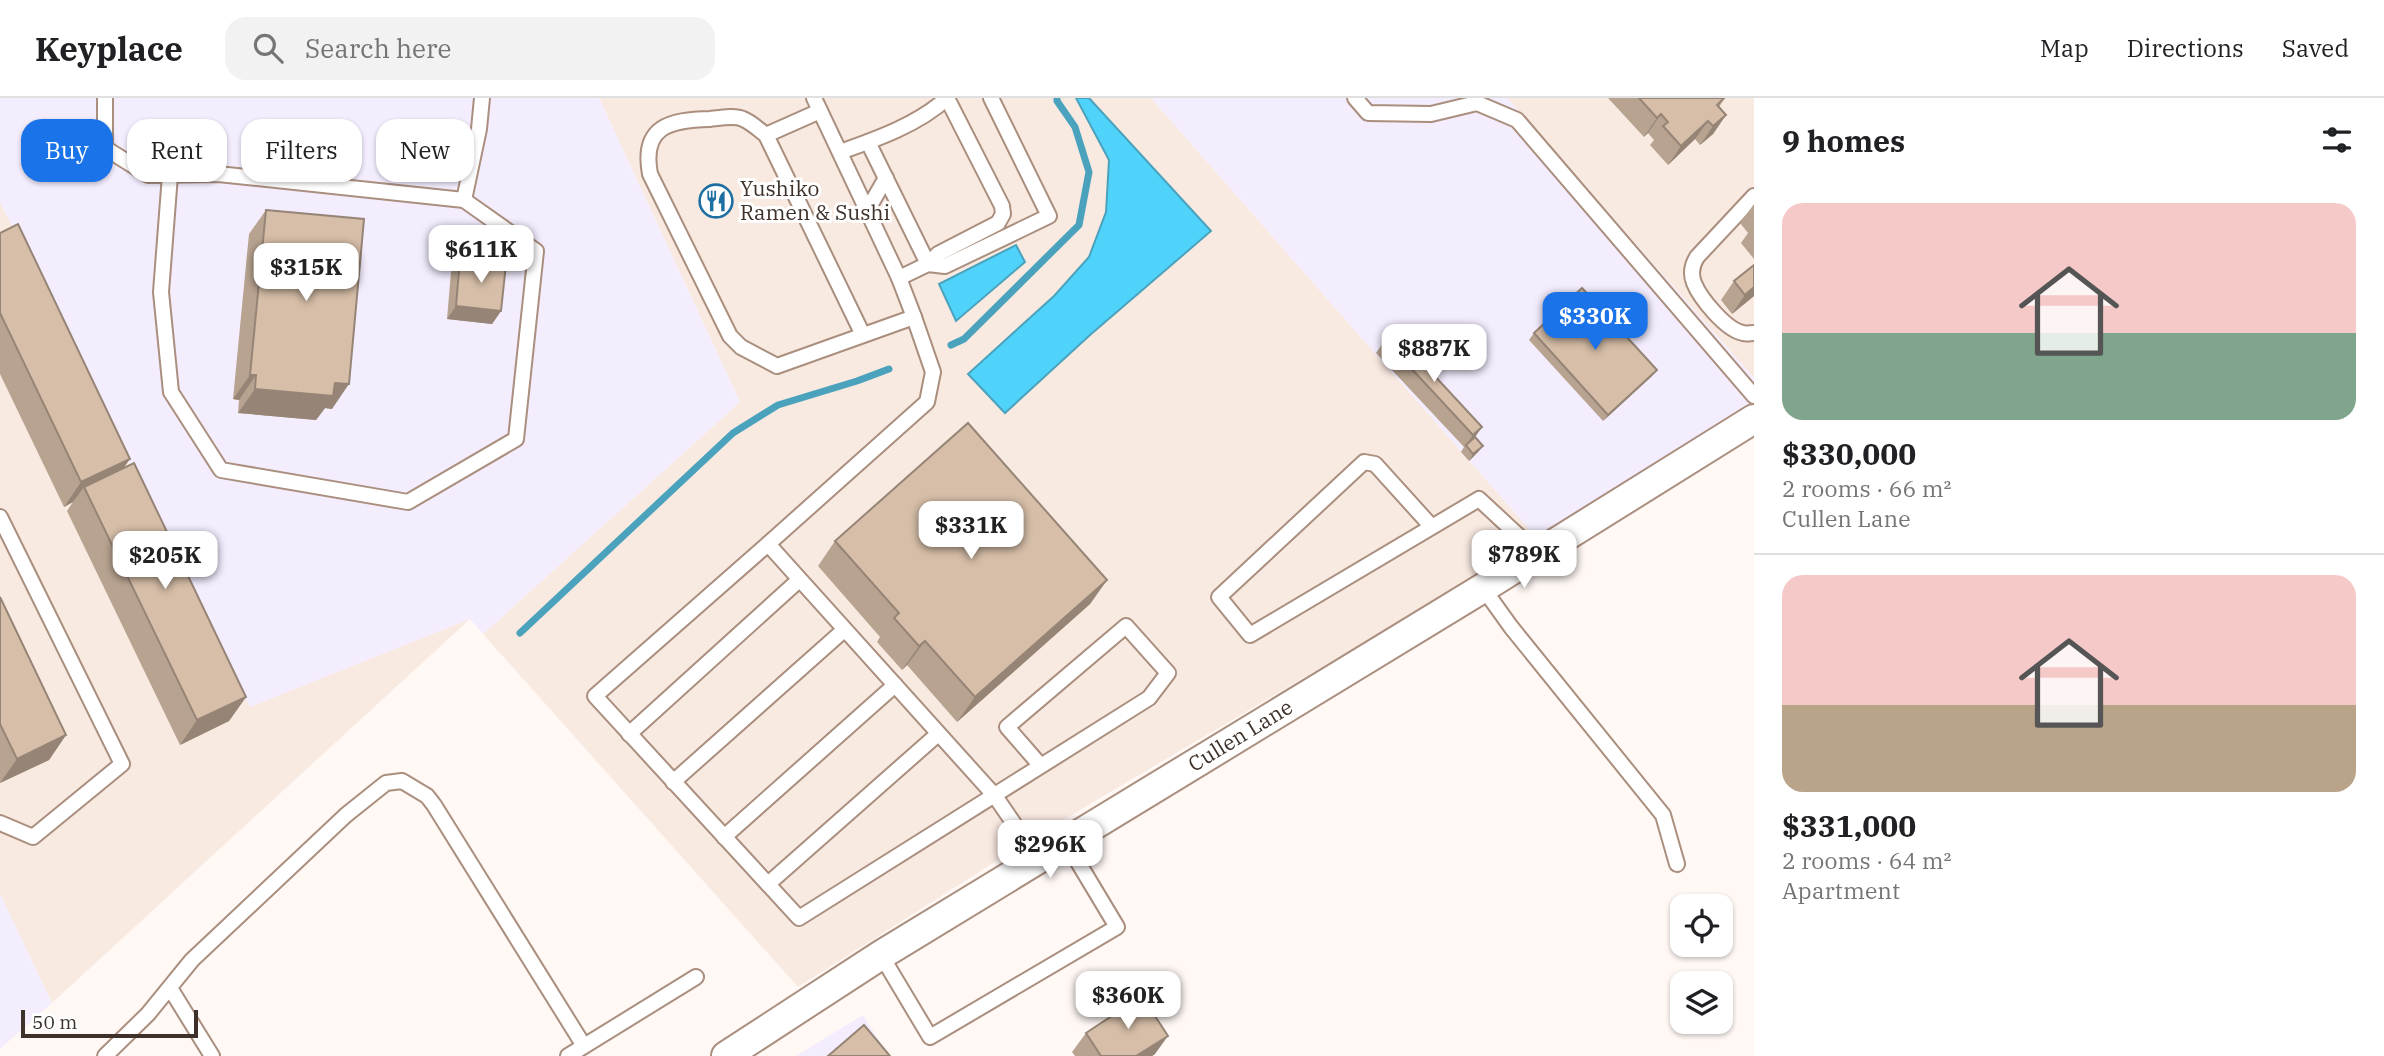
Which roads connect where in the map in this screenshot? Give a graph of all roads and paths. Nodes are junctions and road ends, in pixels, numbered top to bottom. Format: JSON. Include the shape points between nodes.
{"nodes":[{"id":1,"x":105,"y":98,"type":"edge"},
{"id":2,"x":482,"y":98,"type":"edge"},
{"id":3,"x":947,"y":98,"type":"edge"},
{"id":4,"x":991,"y":98,"type":"edge"},
{"id":5,"x":1355,"y":98,"type":"edge"},
{"id":6,"x":817,"y":105,"type":"edge"},
{"id":7,"x":766,"y":135,"type":"junction"},
{"id":8,"x":868,"y":142,"type":"junction"},
{"id":9,"x":840,"y":152,"type":"junction"},
{"id":10,"x":127,"y":162,"type":"edge"},
{"id":11,"x":227,"y":175,"type":"edge"},
{"id":12,"x":886,"y":178,"type":"junction"},
{"id":13,"x":169,"y":182,"type":"edge"},
{"id":14,"x":1754,"y":195,"type":"edge"},
{"id":15,"x":464,"y":200,"type":"junction"},
{"id":16,"x":868,"y":209,"type":"junction"},
{"id":17,"x":929,"y":264,"type":"junction"},
{"id":18,"x":900,"y":278,"type":"junction"},
{"id":19,"x":914,"y":317,"type":"junction"},
{"id":20,"x":1754,"y":333,"type":"edge"},
{"id":21,"x":863,"y":335,"type":"junction"},
{"id":22,"x":1754,"y":397,"type":"edge"},
{"id":23,"x":1754,"y":419,"type":"edge"},
{"id":24,"x":0,"y":517,"type":"edge"},
{"id":25,"x":1432,"y":527,"type":"junction"},
{"id":26,"x":768,"y":544,"type":"junction"},
{"id":27,"x":1537,"y":552,"type":"junction"},
{"id":28,"x":799,"y":580,"type":"junction"},
{"id":29,"x":1483,"y":588,"type":"junction"},
{"id":30,"x":844,"y":629,"type":"junction"},
{"id":31,"x":895,"y":685,"type":"junction"},
{"id":32,"x":629,"y":734,"type":"junction"},
{"id":33,"x":938,"y":734,"type":"junction"},
{"id":34,"x":1041,"y":766,"type":"junction"},
{"id":35,"x":673,"y":782,"type":"junction"},
{"id":36,"x":995,"y":796,"type":"junction"},
{"id":37,"x":0,"y":822,"type":"edge"},
{"id":38,"x":724,"y":837,"type":"junction"},
{"id":39,"x":1066,"y":842,"type":"junction"},
{"id":40,"x":1035,"y":860,"type":"junction"},
{"id":41,"x":1677,"y":864,"type":"dead end"},
{"id":42,"x":768,"y":884,"type":"junction"},
{"id":43,"x":881,"y":955,"type":"junction"},
{"id":44,"x":695,"y":977,"type":"dead end"},
{"id":45,"x":170,"y":988,"type":"junction"},
{"id":46,"x":584,"y":1046,"type":"junction"},
{"id":47,"x":105,"y":1056,"type":"edge"},
{"id":48,"x":212,"y":1056,"type":"edge"},
{"id":49,"x":568,"y":1056,"type":"edge"},
{"id":50,"x":726,"y":1056,"type":"edge"}],
"edges":[{"from":1,"to":10,"type":"lane","via":[[106,148]]},
{"from":2,"to":15,"type":"lane"},
{"from":3,"to":8,"type":"lane","via":[[932,111]]},
{"from":3,"to":17,"type":"lane","via":[[1003,214],[998,223]]},
{"from":4,"to":17,"type":"lane","via":[[1049,216],[945,266]]},
{"from":5,"to":22,"type":"lane","via":[[1368,113],[1431,114],[1477,103],[1517,120]]},
{"from":6,"to":7,"type":"lane"},
{"from":6,"to":9,"type":"lane"},
{"from":7,"to":21,"type":"lane"},
{"from":7,"to":21,"type":"lane","via":[[741,117],[681,120],[652,139],[647,158],[650,174],[730,336],[741,347],[777,366]]},
{"from":8,"to":9,"type":"lane"},
{"from":8,"to":12,"type":"lane"},
{"from":9,"to":16,"type":"lane"},
{"from":11,"to":15,"type":"lane"},
{"from":12,"to":16,"type":"lane"},
{"from":12,"to":17,"type":"lane"},
{"from":13,"to":15,"type":"lane","via":[[160,292],[171,392],[221,470],[408,502],[516,439],[536,251]]},
{"from":14,"to":20,"type":"lane","via":[[1698,257],[1692,274],[1694,284],[1722,320],[1743,333]]},
{"from":16,"to":18,"type":"lane"},
{"from":17,"to":18,"type":"lane"},
{"from":18,"to":19,"type":"lane"},
{"from":19,"to":21,"type":"lane"},
{"from":19,"to":26,"type":"lane","via":[[933,372],[927,402]]},
{"from":23,"to":27,"type":"street","name":"Cullen Lane"},
{"from":24,"to":37,"type":"lane","via":[[122,764],[33,837]]},
{"from":25,"to":25,"type":"lane","via":[[1250,635],[1219,597],[1364,462],[1375,464]]},
{"from":25,"to":27,"type":"lane","via":[[1479,499]]},
{"from":26,"to":28,"type":"lane"},
{"from":26,"to":32,"type":"lane","via":[[595,696]]},
{"from":27,"to":29,"type":"street","name":"Cullen Lane"},
{"from":28,"to":30,"type":"lane"},
{"from":28,"to":32,"type":"lane"},
{"from":29,"to":39,"type":"street","name":"Cullen Lane"},
{"from":29,"to":41,"type":"lane","via":[[1662,815]]},
{"from":30,"to":31,"type":"lane"},
{"from":30,"to":35,"type":"lane"},
{"from":31,"to":33,"type":"lane"},
{"from":31,"to":38,"type":"lane"},
{"from":32,"to":35,"type":"lane"},
{"from":33,"to":36,"type":"lane"},
{"from":33,"to":42,"type":"lane"},
{"from":34,"to":34,"type":"lane","via":[[1149,698],[1168,673],[1126,626],[1007,727]]},
{"from":34,"to":36,"type":"lane"},
{"from":35,"to":38,"type":"lane"},
{"from":36,"to":40,"type":"lane"},
{"from":36,"to":42,"type":"lane","via":[[799,918]]},
{"from":38,"to":42,"type":"lane"},
{"from":39,"to":40,"type":"street","name":"Cullen Lane"},
{"from":39,"to":43,"type":"lane","via":[[1117,927],[930,1037]]},
{"from":40,"to":43,"type":"street","name":"Cullen Lane"},
{"from":43,"to":50,"type":"street","name":"Cullen Lane"},
{"from":44,"to":46,"type":"lane"},
{"from":45,"to":46,"type":"lane","via":[[192,960],[346,815],[386,783],[402,781],[427,796],[434,806]]},
{"from":45,"to":47,"type":"lane"},
{"from":45,"to":48,"type":"lane"},
{"from":46,"to":49,"type":"lane"}]}
